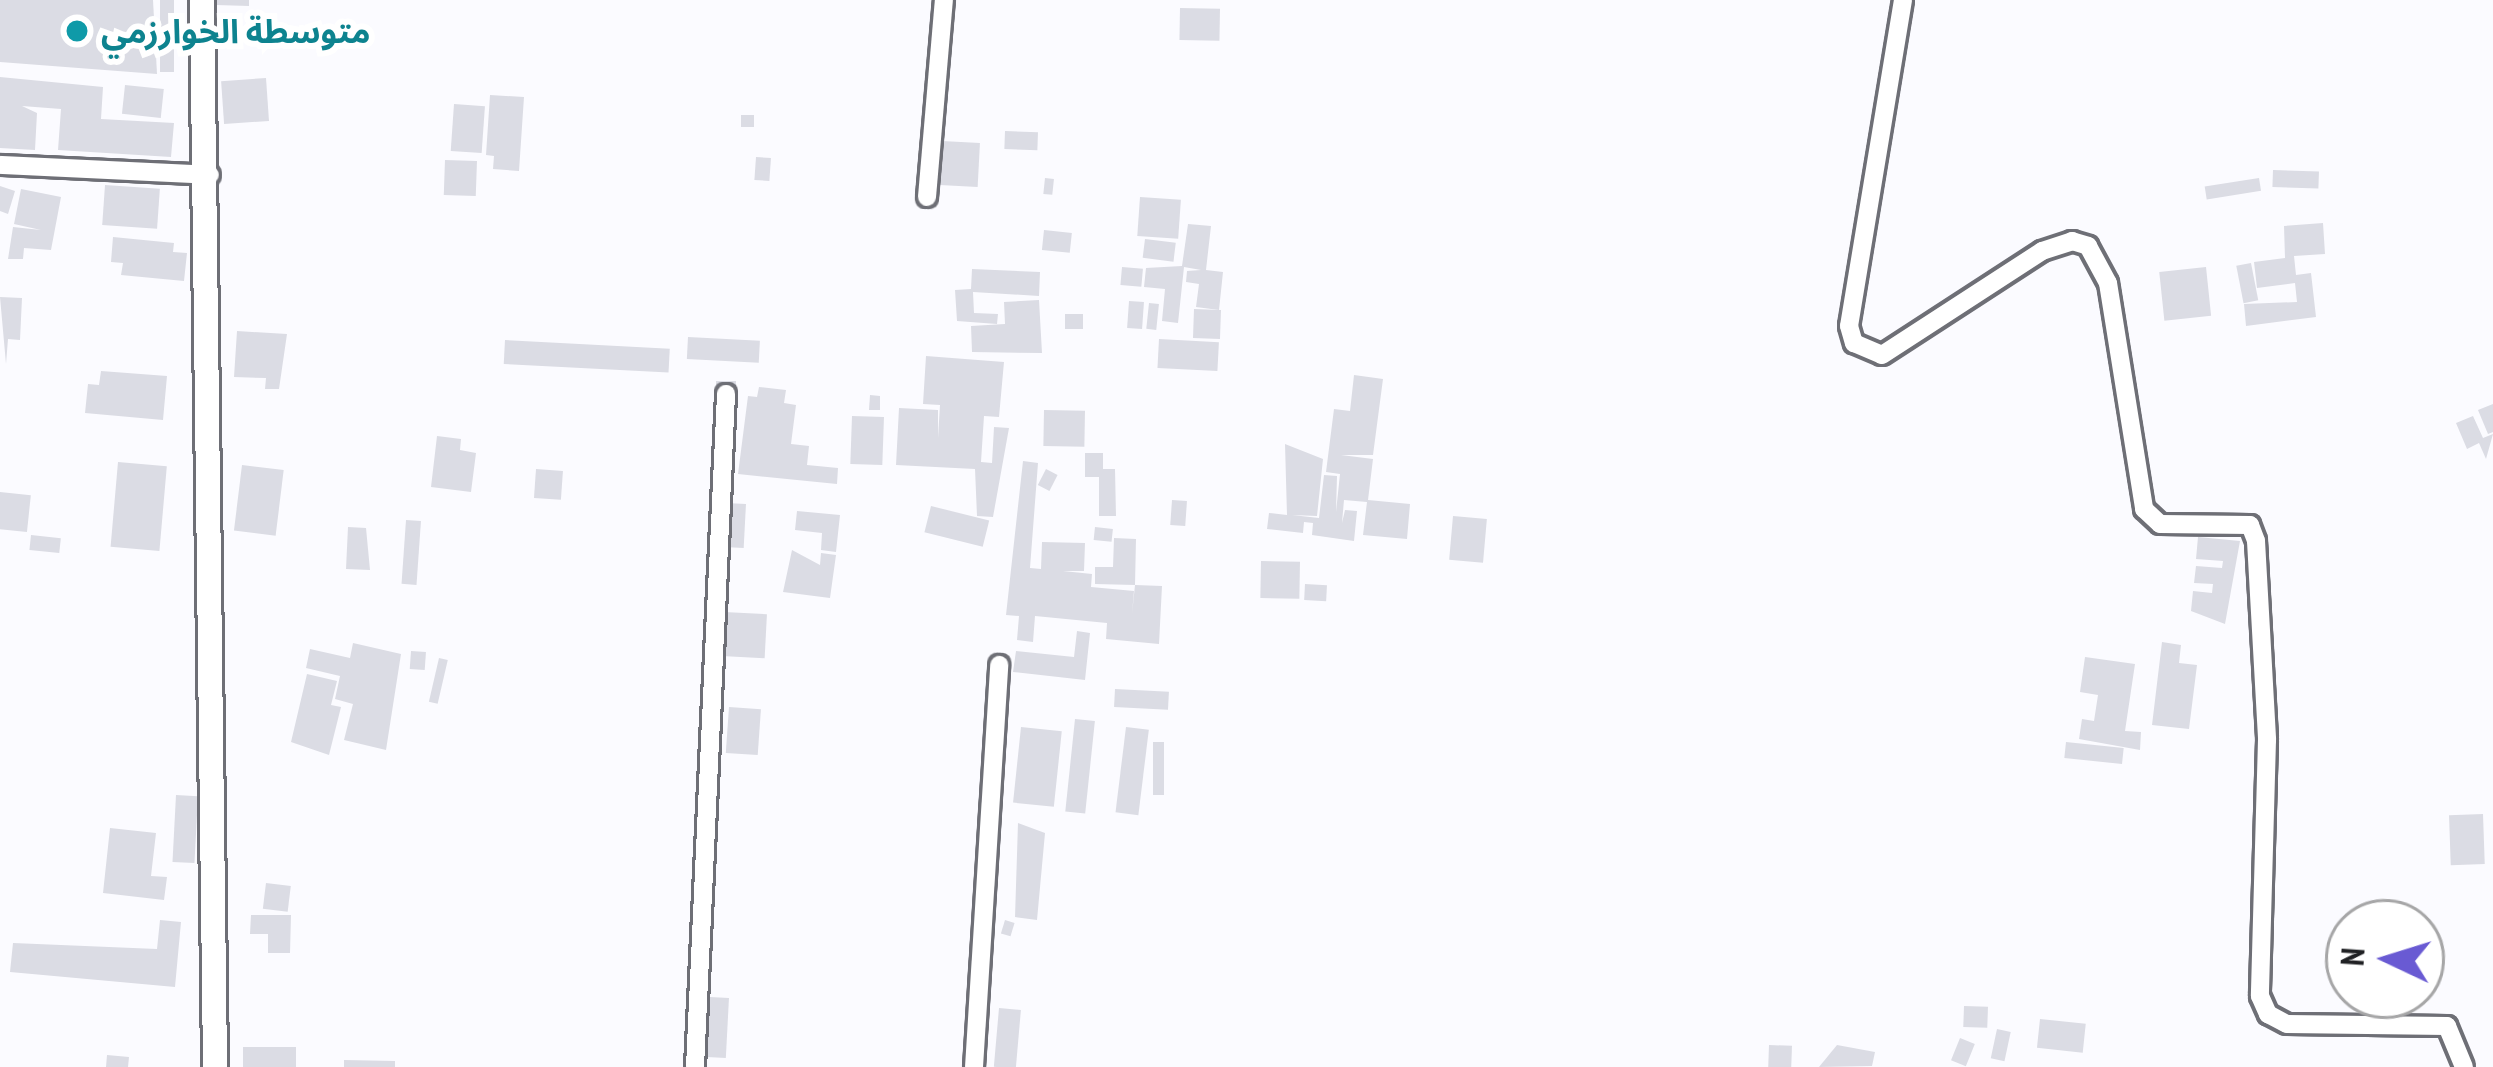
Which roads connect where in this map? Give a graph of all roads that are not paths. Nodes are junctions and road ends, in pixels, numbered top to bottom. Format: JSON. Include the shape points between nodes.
{"nodes":[{"id":1,"x":202,"y":0,"type":"edge"},
{"id":2,"x":944,"y":0,"type":"edge"},
{"id":3,"x":1903,"y":0,"type":"edge"},
{"id":4,"x":0,"y":165,"type":"edge"},
{"id":5,"x":210,"y":175,"type":"junction"},
{"id":6,"x":926,"y":197,"type":"dead end"},
{"id":7,"x":726,"y":394,"type":"dead end"},
{"id":8,"x":999,"y":664,"type":"dead end"},
{"id":9,"x":215,"y":1067,"type":"edge"},
{"id":10,"x":694,"y":1067,"type":"edge"},
{"id":11,"x":974,"y":1067,"type":"edge"},
{"id":12,"x":2464,"y":1067,"type":"edge"}],
"edges":[{"from":1,"to":5,"type":"main road"},
{"from":2,"to":6,"type":"street"},
{"from":3,"to":12,"type":"street","via":[[1849,326],[1854,343],[1882,355],[2042,251],[2072,241],[2087,246],[2108,284],[2144,509],[2160,524],[2250,525],[2256,541],[2267,762],[2260,996],[2268,1014],[2287,1024],[2446,1026],[2458,1038]]},
{"from":4,"to":5,"type":"street"},
{"from":5,"to":9,"type":"main road"},
{"from":7,"to":10,"type":"street"},
{"from":8,"to":11,"type":"street"}]}
